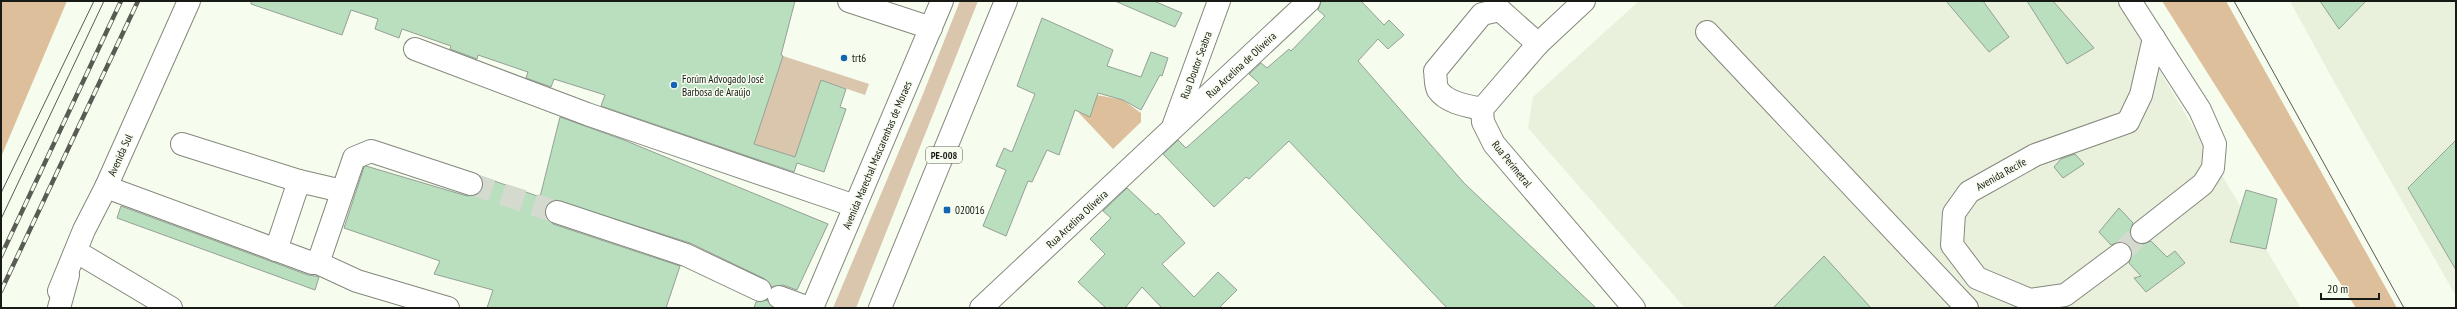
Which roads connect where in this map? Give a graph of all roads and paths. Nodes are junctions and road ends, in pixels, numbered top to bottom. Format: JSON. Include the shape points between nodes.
{"nodes":[{"id":1,"x":189,"y":1,"type":"edge"},
{"id":2,"x":848,"y":1,"type":"edge"},
{"id":3,"x":942,"y":1,"type":"edge"},
{"id":4,"x":1006,"y":1,"type":"edge"},
{"id":5,"x":1219,"y":1,"type":"edge"},
{"id":6,"x":1309,"y":1,"type":"edge"},
{"id":7,"x":1584,"y":1,"type":"edge"},
{"id":8,"x":2130,"y":1,"type":"edge"},
{"id":9,"x":931,"y":28,"type":"junction"},
{"id":10,"x":1707,"y":32,"type":"dead end"},
{"id":11,"x":2154,"y":38,"type":"junction"},
{"id":12,"x":1538,"y":44,"type":"junction"},
{"id":13,"x":415,"y":49,"type":"dead end"},
{"id":14,"x":1482,"y":109,"type":"junction"},
{"id":15,"x":1172,"y":129,"type":"junction"},
{"id":16,"x":182,"y":144,"type":"dead end"},
{"id":17,"x":299,"y":181,"type":"junction"},
{"id":18,"x":471,"y":184,"type":"tunnel mouth"},
{"id":19,"x":106,"y":187,"type":"junction"},
{"id":20,"x":342,"y":191,"type":"junction"},
{"id":21,"x":855,"y":206,"type":"junction"},
{"id":22,"x":557,"y":212,"type":"tunnel mouth"},
{"id":23,"x":2142,"y":232,"type":"tunnel mouth"},
{"id":24,"x":276,"y":250,"type":"junction"},
{"id":25,"x":77,"y":252,"type":"junction"},
{"id":26,"x":2120,"y":254,"type":"tunnel mouth"},
{"id":27,"x":318,"y":263,"type":"junction"},
{"id":28,"x":68,"y":274,"type":"junction"},
{"id":29,"x":50,"y":308,"type":"edge"},
{"id":30,"x":59,"y":308,"type":"edge"},
{"id":31,"x":171,"y":308,"type":"edge"},
{"id":32,"x":448,"y":308,"type":"edge"},
{"id":33,"x":810,"y":308,"type":"edge"},
{"id":34,"x":880,"y":308,"type":"edge"},
{"id":35,"x":981,"y":308,"type":"edge"},
{"id":36,"x":1634,"y":308,"type":"edge"},
{"id":37,"x":1967,"y":308,"type":"edge"}],
"edges":[{"from":1,"to":19,"type":"main road","name":"Avenida Sul"},
{"from":2,"to":9,"type":"main road"},
{"from":3,"to":9,"type":"main road","name":"Avenida Marechal Mascarenhas de Moraes"},
{"from":4,"to":34,"type":"main road","number":"PE-008"},
{"from":5,"to":15,"type":"main road","name":"Rua Doutor Seabra"},
{"from":6,"to":15,"type":"main road","name":"Rua Arcelina de Oliveira"},
{"from":7,"to":12,"type":"main road"},
{"from":8,"to":11,"type":"main road"},
{"from":9,"to":21,"type":"main road","name":"Avenida Marechal Mascarenhas de Moraes"},
{"from":10,"to":37,"type":"main road"},
{"from":11,"to":23,"type":"main road","via":[[2200,110],[2215,144],[2213,168],[2203,184]]},
{"from":11,"to":26,"type":"main road","name":"Avenida Recife","via":[[2141,95],[2128,122],[2035,155],[1969,192],[1954,213],[1952,245],[1977,278],[2030,300],[2065,295]]},
{"from":12,"to":14,"type":"main road"},
{"from":12,"to":14,"type":"main road","via":[[1500,10],[1482,14],[1435,71],[1437,89],[1442,94],[1460,104]]},
{"from":13,"to":21,"type":"main road","via":[[587,114]]},
{"from":14,"to":36,"type":"main road","name":"Rua Perimetral","via":[[1483,122],[1494,144]]},
{"from":15,"to":35,"type":"main road","name":"Rua Arcelina Oliveira"},
{"from":16,"to":17,"type":"main road"},
{"from":17,"to":20,"type":"main road"},
{"from":17,"to":24,"type":"main road"},
{"from":18,"to":20,"type":"main road","via":[[371,151],[354,158]]},
{"from":19,"to":24,"type":"main road"},
{"from":19,"to":25,"type":"main road","name":"Avenida Sul","via":[[84,230]]},
{"from":20,"to":27,"type":"main road"},
{"from":21,"to":33,"type":"main road","name":"Avenida Marechal Mascarenhas de Moraes"},
{"from":22,"to":33,"type":"main road","via":[[686,255],[770,294]]},
{"from":24,"to":27,"type":"main road"},
{"from":25,"to":28,"type":"main road","name":"Avenida Sul"},
{"from":25,"to":31,"type":"main road"},
{"from":27,"to":32,"type":"main road","via":[[357,281]]},
{"from":28,"to":29,"type":"main road","name":"Avenida Sul"},
{"from":28,"to":30,"type":"main road"}]}
